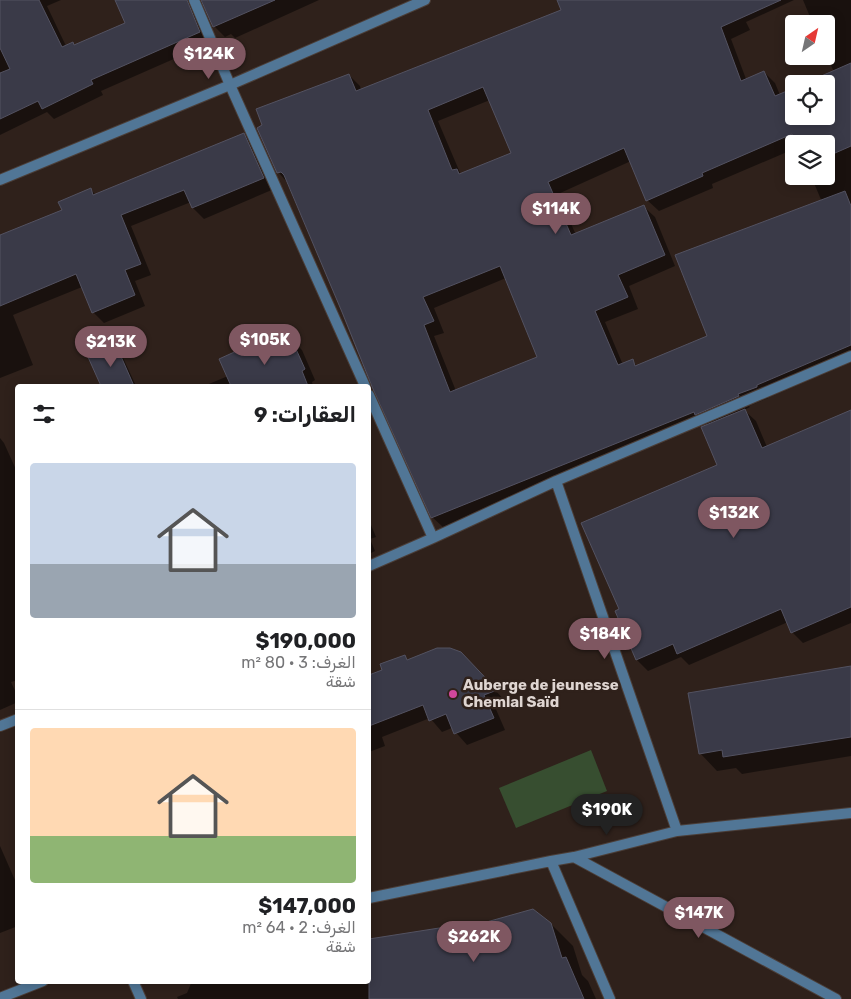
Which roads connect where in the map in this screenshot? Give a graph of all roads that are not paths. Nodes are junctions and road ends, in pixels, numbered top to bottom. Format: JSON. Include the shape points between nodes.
{"nodes":[{"id":1,"x":194,"y":0,"type":"edge"},
{"id":2,"x":425,"y":0,"type":"edge"},
{"id":3,"x":230,"y":85,"type":"junction"},
{"id":4,"x":0,"y":180,"type":"edge"},
{"id":5,"x":851,"y":356,"type":"edge"},
{"id":6,"x":364,"y":384,"type":"edge"},
{"id":7,"x":371,"y":399,"type":"edge"},
{"id":8,"x":556,"y":481,"type":"junction"},
{"id":9,"x":433,"y":538,"type":"junction"},
{"id":10,"x":371,"y":565,"type":"edge"},
{"id":11,"x":15,"y":722,"type":"edge"},
{"id":12,"x":0,"y":726,"type":"edge"},
{"id":13,"x":851,"y":813,"type":"edge"},
{"id":14,"x":678,"y":831,"type":"junction"},
{"id":15,"x":574,"y":857,"type":"junction"},
{"id":16,"x":551,"y":861,"type":"junction"},
{"id":17,"x":371,"y":898,"type":"edge"},
{"id":18,"x":35,"y":984,"type":"edge"},
{"id":19,"x":134,"y":984,"type":"edge"},
{"id":20,"x":0,"y":998,"type":"edge"},
{"id":21,"x":140,"y":999,"type":"edge"},
{"id":22,"x":610,"y":999,"type":"edge"},
{"id":23,"x":836,"y":999,"type":"edge"}],
"edges":[{"from":1,"to":3,"type":"street"},
{"from":2,"to":3,"type":"street"},
{"from":3,"to":4,"type":"street"},
{"from":3,"to":6,"type":"street"},
{"from":5,"to":8,"type":"street"},
{"from":7,"to":9,"type":"street"},
{"from":8,"to":9,"type":"street"},
{"from":8,"to":14,"type":"street"},
{"from":9,"to":10,"type":"street"},
{"from":11,"to":12,"type":"street"},
{"from":13,"to":14,"type":"street"},
{"from":14,"to":15,"type":"street"},
{"from":15,"to":16,"type":"street"},
{"from":15,"to":23,"type":"street"},
{"from":16,"to":17,"type":"street"},
{"from":16,"to":22,"type":"street"},
{"from":18,"to":20,"type":"street"},
{"from":19,"to":21,"type":"street"}]}
